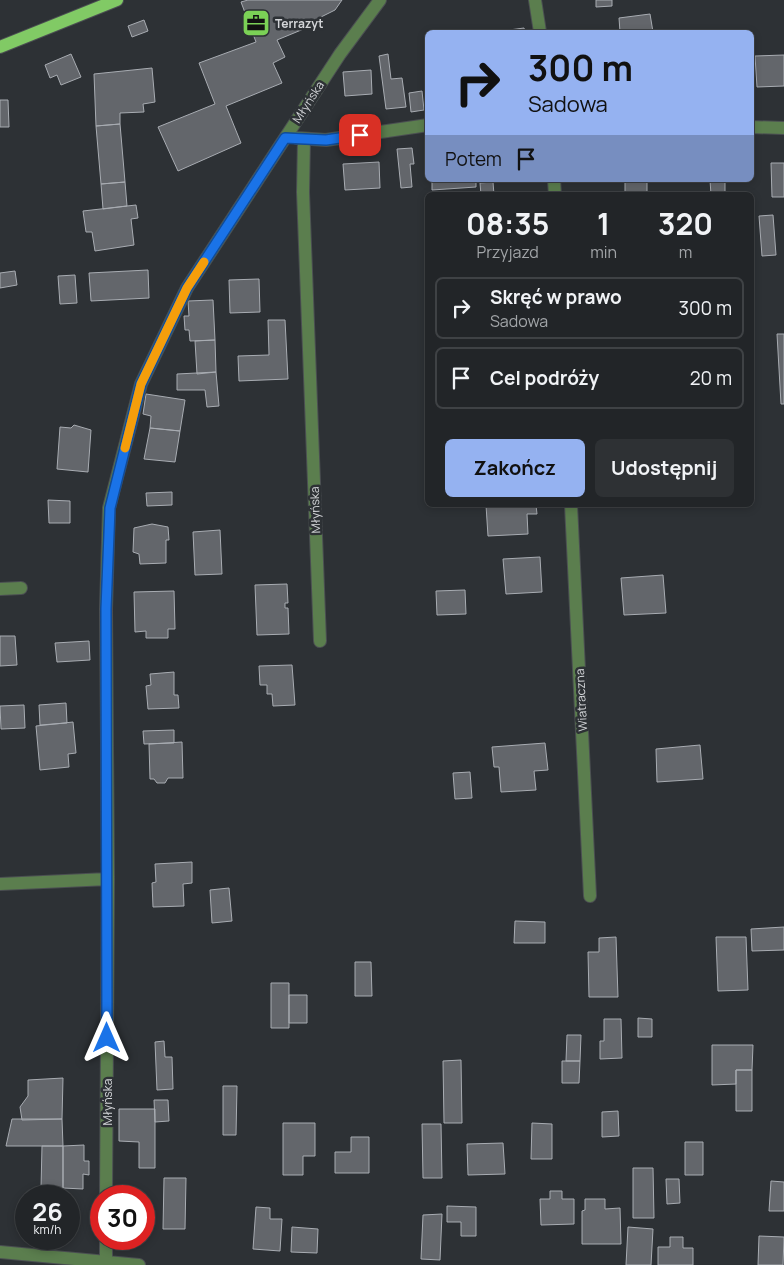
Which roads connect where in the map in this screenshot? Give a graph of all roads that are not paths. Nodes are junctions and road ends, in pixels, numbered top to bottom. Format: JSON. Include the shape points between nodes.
{"nodes":[{"id":1,"x":117,"y":0,"type":"edge"},
{"id":2,"x":380,"y":0,"type":"edge"},
{"id":3,"x":535,"y":0,"type":"edge"},
{"id":4,"x":540,"y":30,"type":"edge"},
{"id":5,"x":0,"y":47,"type":"edge"},
{"id":6,"x":425,"y":125,"type":"edge"},
{"id":7,"x":754,"y":127,"type":"edge"},
{"id":8,"x":784,"y":128,"type":"edge"},
{"id":9,"x":285,"y":138,"type":"junction"},
{"id":10,"x":304,"y":139,"type":"junction"},
{"id":11,"x":571,"y":507,"type":"edge"},
{"id":12,"x":0,"y":588,"type":"edge"},
{"id":13,"x":21,"y":588,"type":"dead end"},
{"id":14,"x":320,"y":641,"type":"dead end"},
{"id":15,"x":108,"y":879,"type":"junction"},
{"id":16,"x":0,"y":884,"type":"edge"},
{"id":17,"x":590,"y":896,"type":"dead end"},
{"id":18,"x":106,"y":1185,"type":"edge"},
{"id":19,"x":106,"y":1250,"type":"edge"},
{"id":20,"x":0,"y":1252,"type":"edge"},
{"id":21,"x":106,"y":1262,"type":"junction"},
{"id":22,"x":139,"y":1265,"type":"edge"}],
"edges":[{"from":1,"to":5,"type":"main road"},
{"from":2,"to":9,"type":"street","name":"Młyńska"},
{"from":3,"to":4,"type":"street"},
{"from":6,"to":10,"type":"street","via":[[326,140]]},
{"from":7,"to":8,"type":"street"},
{"from":9,"to":10,"type":"street"},
{"from":9,"to":15,"type":"street","name":"Młyńska","via":[[187,288],[145,376],[110,508],[106,609]]},
{"from":10,"to":14,"type":"street","name":"Młyńska","via":[[303,192]]},
{"from":11,"to":17,"type":"street","name":"Wiatraczna"},
{"from":12,"to":13,"type":"street"},
{"from":15,"to":16,"type":"street"},
{"from":15,"to":18,"type":"street","name":"Młyńska"},
{"from":19,"to":21,"type":"street"},
{"from":20,"to":21,"type":"street"},
{"from":21,"to":22,"type":"street"}]}
